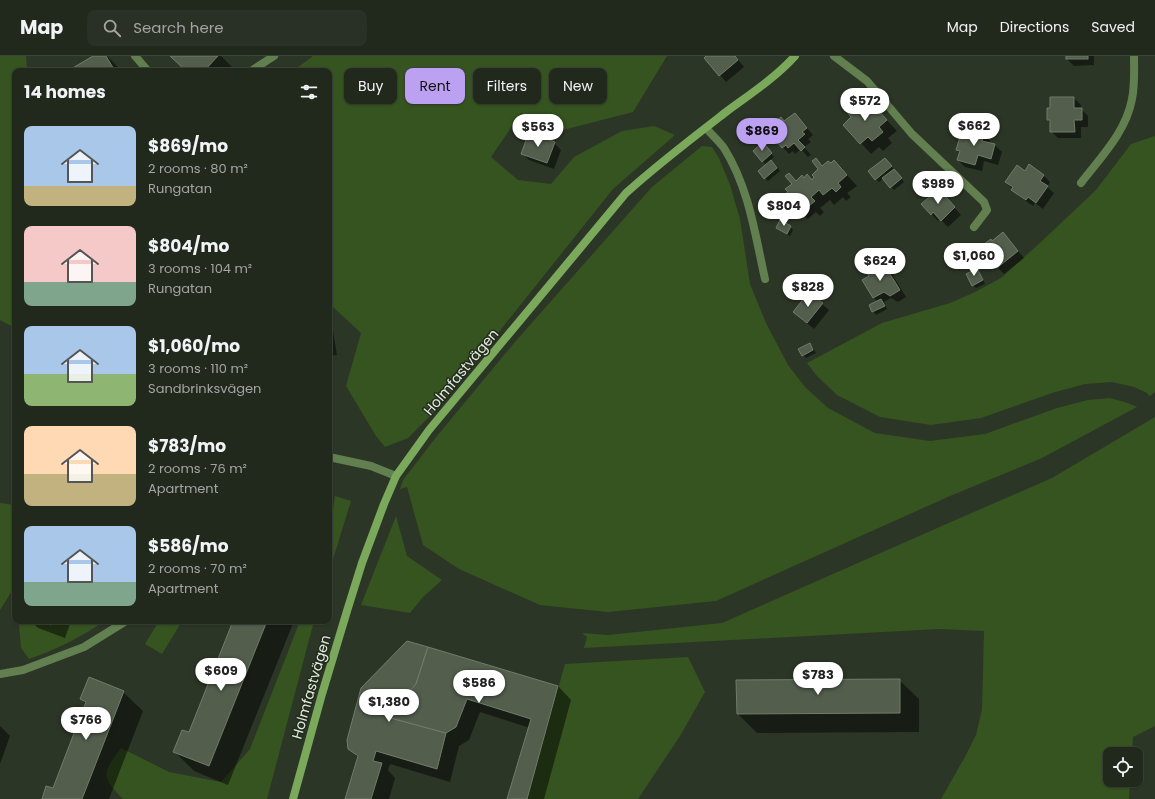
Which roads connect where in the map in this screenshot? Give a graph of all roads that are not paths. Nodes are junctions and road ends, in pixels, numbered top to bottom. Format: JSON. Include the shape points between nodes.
{"nodes":[{"id":1,"x":135,"y":56,"type":"edge"},
{"id":2,"x":274,"y":56,"type":"edge"},
{"id":3,"x":795,"y":56,"type":"edge"},
{"id":4,"x":834,"y":56,"type":"edge"},
{"id":5,"x":1134,"y":56,"type":"edge"},
{"id":6,"x":145,"y":68,"type":"edge"},
{"id":7,"x":256,"y":68,"type":"edge"},
{"id":8,"x":706,"y":128,"type":"junction"},
{"id":9,"x":1081,"y":182,"type":"dead end"},
{"id":10,"x":974,"y":227,"type":"dead end"},
{"id":11,"x":765,"y":278,"type":"dead end"},
{"id":12,"x":332,"y":458,"type":"edge"},
{"id":13,"x":396,"y":476,"type":"junction"},
{"id":14,"x":121,"y":624,"type":"edge"},
{"id":15,"x":0,"y":674,"type":"edge"},
{"id":16,"x":293,"y":799,"type":"edge"}],
"edges":[{"from":1,"to":6,"type":"street"},
{"from":2,"to":7,"type":"street"},
{"from":3,"to":8,"type":"street","name":"Holmfastvägen"},
{"from":4,"to":10,"type":"street","via":[[867,81],[912,134],[984,202],[987,210]]},
{"from":5,"to":9,"type":"street","via":[[1131,107],[1110,146]]},
{"from":8,"to":11,"type":"street","via":[[723,148],[740,180],[752,212]]},
{"from":8,"to":13,"type":"street","name":"Holmfastvägen","via":[[663,160],[626,193],[430,430]]},
{"from":12,"to":13,"type":"street","via":[[371,466]]},
{"from":13,"to":16,"type":"street","name":"Holmfastvägen","via":[[347,611]]},
{"from":14,"to":15,"type":"street","via":[[84,647],[23,670]]}]}
